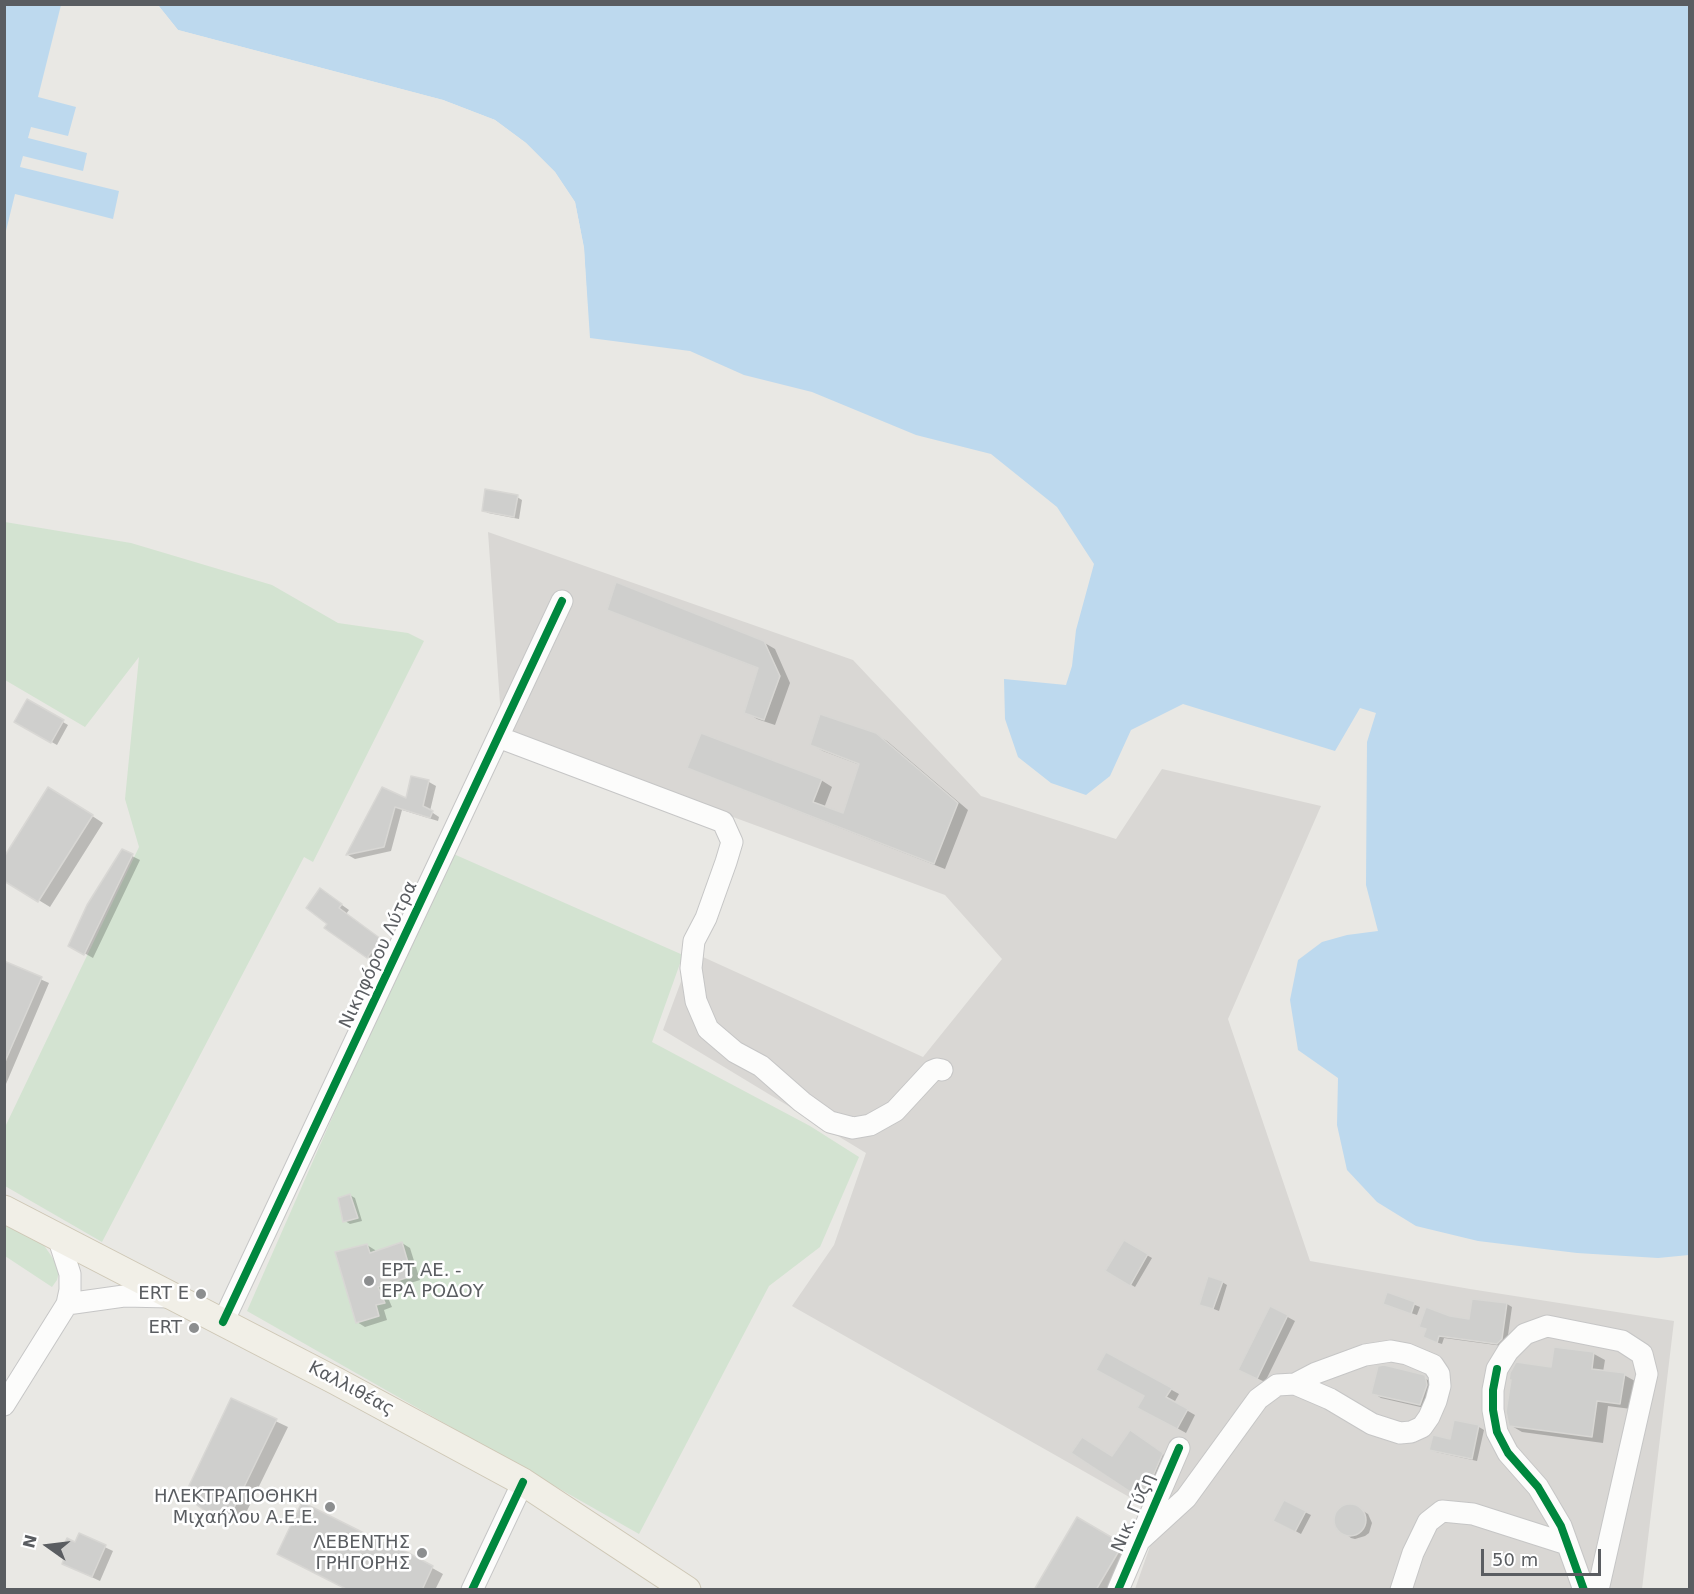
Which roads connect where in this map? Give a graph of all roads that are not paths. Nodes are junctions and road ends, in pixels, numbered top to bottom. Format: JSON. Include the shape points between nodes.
{"nodes":[{"id":1,"x":562,"y":601,"type":"dead end"},
{"id":2,"x":498,"y":737,"type":"junction"},
{"id":3,"x":942,"y":1070,"type":"dead end"},
{"id":4,"x":4,"y":1209,"type":"edge"},
{"id":5,"x":58,"y":1237,"type":"junction"},
{"id":6,"x":175,"y":1297,"type":"junction"},
{"id":7,"x":67,"y":1304,"type":"junction"},
{"id":8,"x":223,"y":1322,"type":"junction"},
{"id":9,"x":1295,"y":1384,"type":"junction"},
{"id":10,"x":4,"y":1405,"type":"edge"},
{"id":11,"x":1179,"y":1448,"type":"dead end"},
{"id":12,"x":523,"y":1482,"type":"junction"},
{"id":13,"x":1139,"y":1541,"type":"junction"},
{"id":14,"x":1567,"y":1544,"type":"junction"},
{"id":15,"x":472,"y":1590,"type":"edge"},
{"id":16,"x":687,"y":1590,"type":"edge"},
{"id":17,"x":1118,"y":1590,"type":"edge"},
{"id":18,"x":1401,"y":1590,"type":"edge"},
{"id":19,"x":1584,"y":1590,"type":"edge"},
{"id":20,"x":1598,"y":1590,"type":"edge"}],
"edges":[{"from":1,"to":2,"type":"street","name":"Νικηφόρου Λύτρα"},
{"from":2,"to":3,"type":"street","via":[[723,822],[732,842],[694,941],[691,968],[696,1001],[708,1029],[735,1052],[761,1066],[830,1122],[853,1128],[870,1125],[895,1111],[932,1071]]},
{"from":2,"to":8,"type":"street","name":"Νικηφόρου Λύτρα"},
{"from":4,"to":5,"type":"main road","name":"Καλλιθέας"},
{"from":5,"to":6,"type":"main road","name":"Καλλιθέας"},
{"from":5,"to":7,"type":"street","via":[[69,1274]]},
{"from":6,"to":7,"type":"street","via":[[124,1296]]},
{"from":6,"to":8,"type":"main road","name":"Καλλιθέας"},
{"from":7,"to":10,"type":"street"},
{"from":8,"to":12,"type":"main road","name":"Καλλιθέας"},
{"from":9,"to":9,"type":"street","via":[[1372,1424],[1400,1433],[1422,1427],[1440,1386],[1433,1365],[1391,1351],[1365,1355]]},
{"from":9,"to":13,"type":"street","via":[[1277,1385],[1258,1399],[1186,1498]]},
{"from":11,"to":13,"type":"street","name":"Νικ. Γύζη"},
{"from":12,"to":15,"type":"street"},
{"from":12,"to":16,"type":"main road","name":"Καλλιθέας"},
{"from":13,"to":17,"type":"street","name":"Νικ. Γύζη"},
{"from":14,"to":18,"type":"street","via":[[1473,1514],[1442,1511],[1428,1522]]},
{"from":14,"to":19,"type":"street"},
{"from":14,"to":20,"type":"street","via":[[1538,1487],[1508,1453],[1497,1432],[1493,1410],[1497,1369],[1508,1351],[1525,1334],[1548,1326],[1622,1341],[1642,1354],[1647,1374]]}]}
